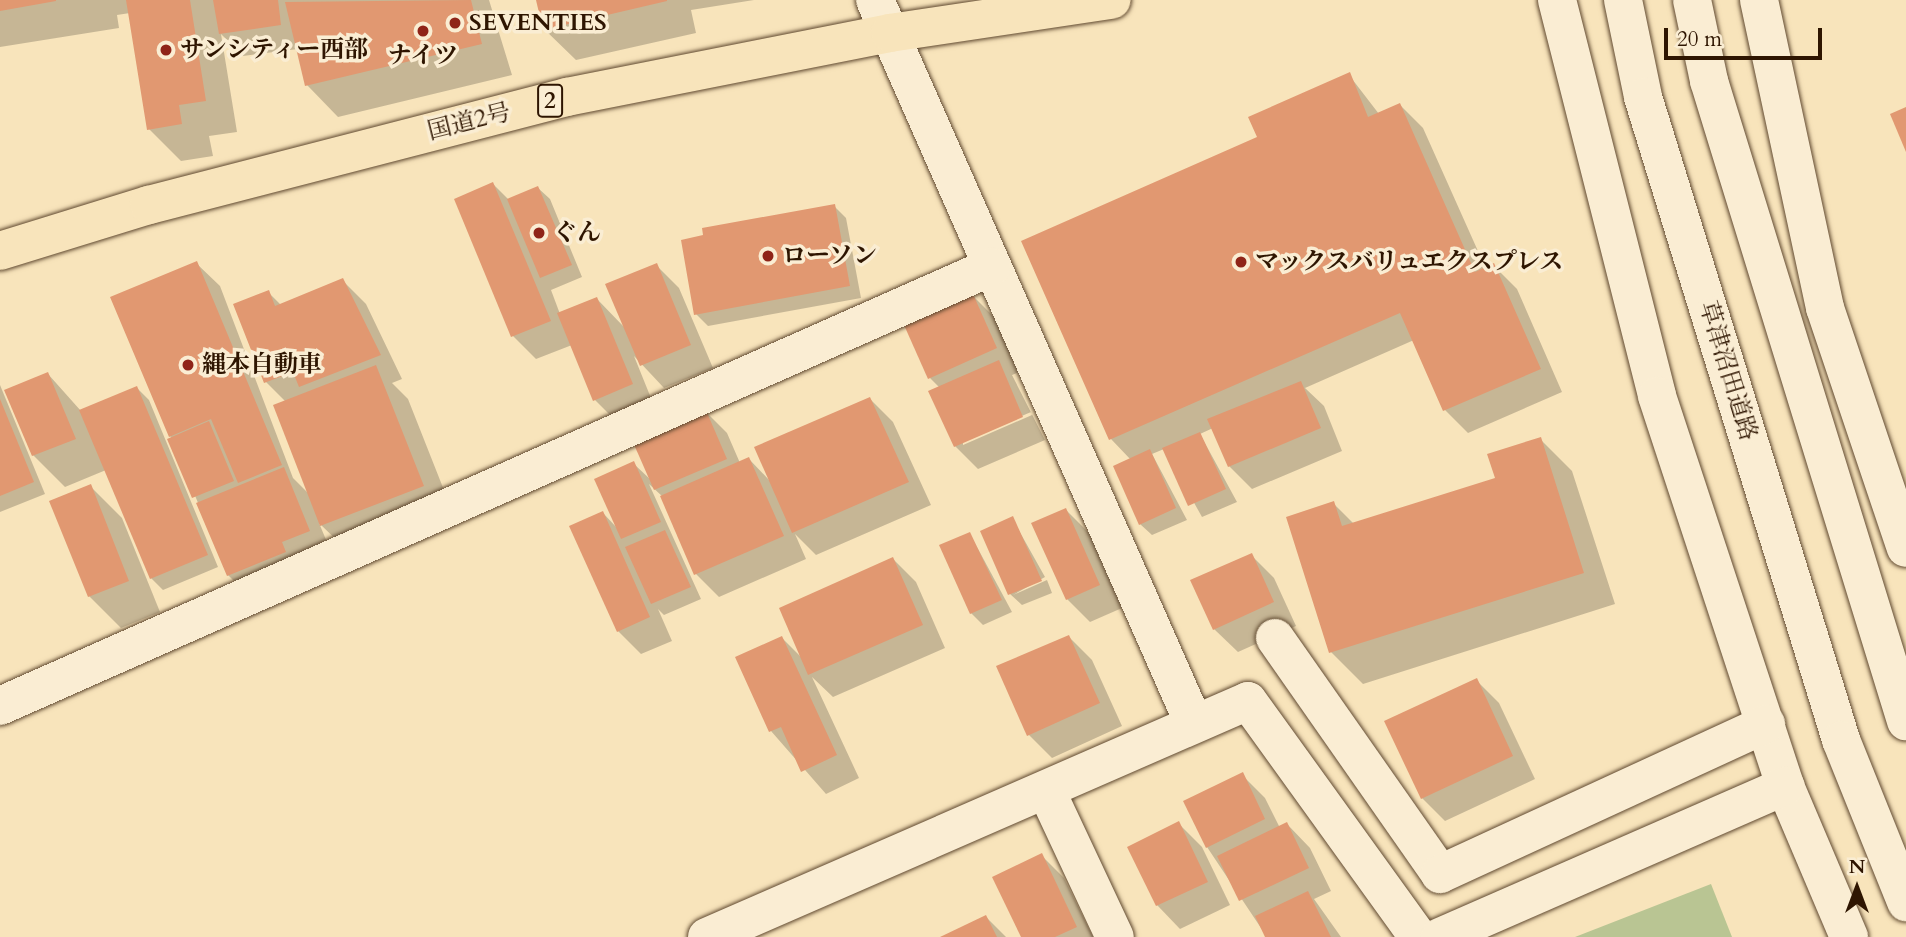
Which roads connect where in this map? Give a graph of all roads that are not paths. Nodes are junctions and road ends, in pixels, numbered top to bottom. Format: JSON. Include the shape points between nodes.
{"nodes":[{"id":1,"x":1112,"y":0,"type":"edge"},
{"id":2,"x":1557,"y":0,"type":"edge"},
{"id":3,"x":1622,"y":0,"type":"edge"},
{"id":4,"x":1692,"y":0,"type":"edge"},
{"id":5,"x":1759,"y":0,"type":"edge"},
{"id":6,"x":882,"y":17,"type":"edge"},
{"id":7,"x":0,"y":251,"type":"edge"},
{"id":8,"x":991,"y":267,"type":"junction"},
{"id":9,"x":1906,"y":548,"type":"edge"},
{"id":10,"x":1275,"y":638,"type":"dead end"},
{"id":11,"x":0,"y":706,"type":"edge"},
{"id":12,"x":1904,"y":718,"type":"edge"},
{"id":13,"x":1194,"y":724,"type":"junction"},
{"id":14,"x":1766,"y":724,"type":"junction"},
{"id":15,"x":1785,"y":786,"type":"junction"},
{"id":16,"x":1046,"y":790,"type":"junction"},
{"id":17,"x":1906,"y":902,"type":"edge"},
{"id":18,"x":706,"y":937,"type":"edge"},
{"id":19,"x":1115,"y":937,"type":"edge"},
{"id":20,"x":1419,"y":937,"type":"edge"},
{"id":21,"x":1440,"y":937,"type":"edge"},
{"id":22,"x":1849,"y":937,"type":"edge"}],
"edges":[{"from":1,"to":6,"type":"highway","name":"国道2号","number":"2"},
{"from":2,"to":14,"type":"street","via":[[1657,396]]},
{"from":3,"to":17,"type":"street","name":"草津沼田道路","via":[[1643,97],[1841,740]]},
{"from":4,"to":12,"type":"street","via":[[1709,81]]},
{"from":5,"to":9,"type":"street","via":[[1825,308]]},
{"from":6,"to":7,"type":"highway","name":"国道2号","number":"2","via":[[149,205]]},
{"from":6,"to":8,"type":"street"},
{"from":8,"to":11,"type":"street"},
{"from":8,"to":13,"type":"street"},
{"from":10,"to":14,"type":"street","via":[[1440,874]]},
{"from":13,"to":16,"type":"street"},
{"from":13,"to":20,"type":"street","via":[[1248,701]]},
{"from":14,"to":15,"type":"street"},
{"from":15,"to":21,"type":"street"},
{"from":15,"to":22,"type":"street"},
{"from":16,"to":18,"type":"street"},
{"from":16,"to":19,"type":"street"}]}
